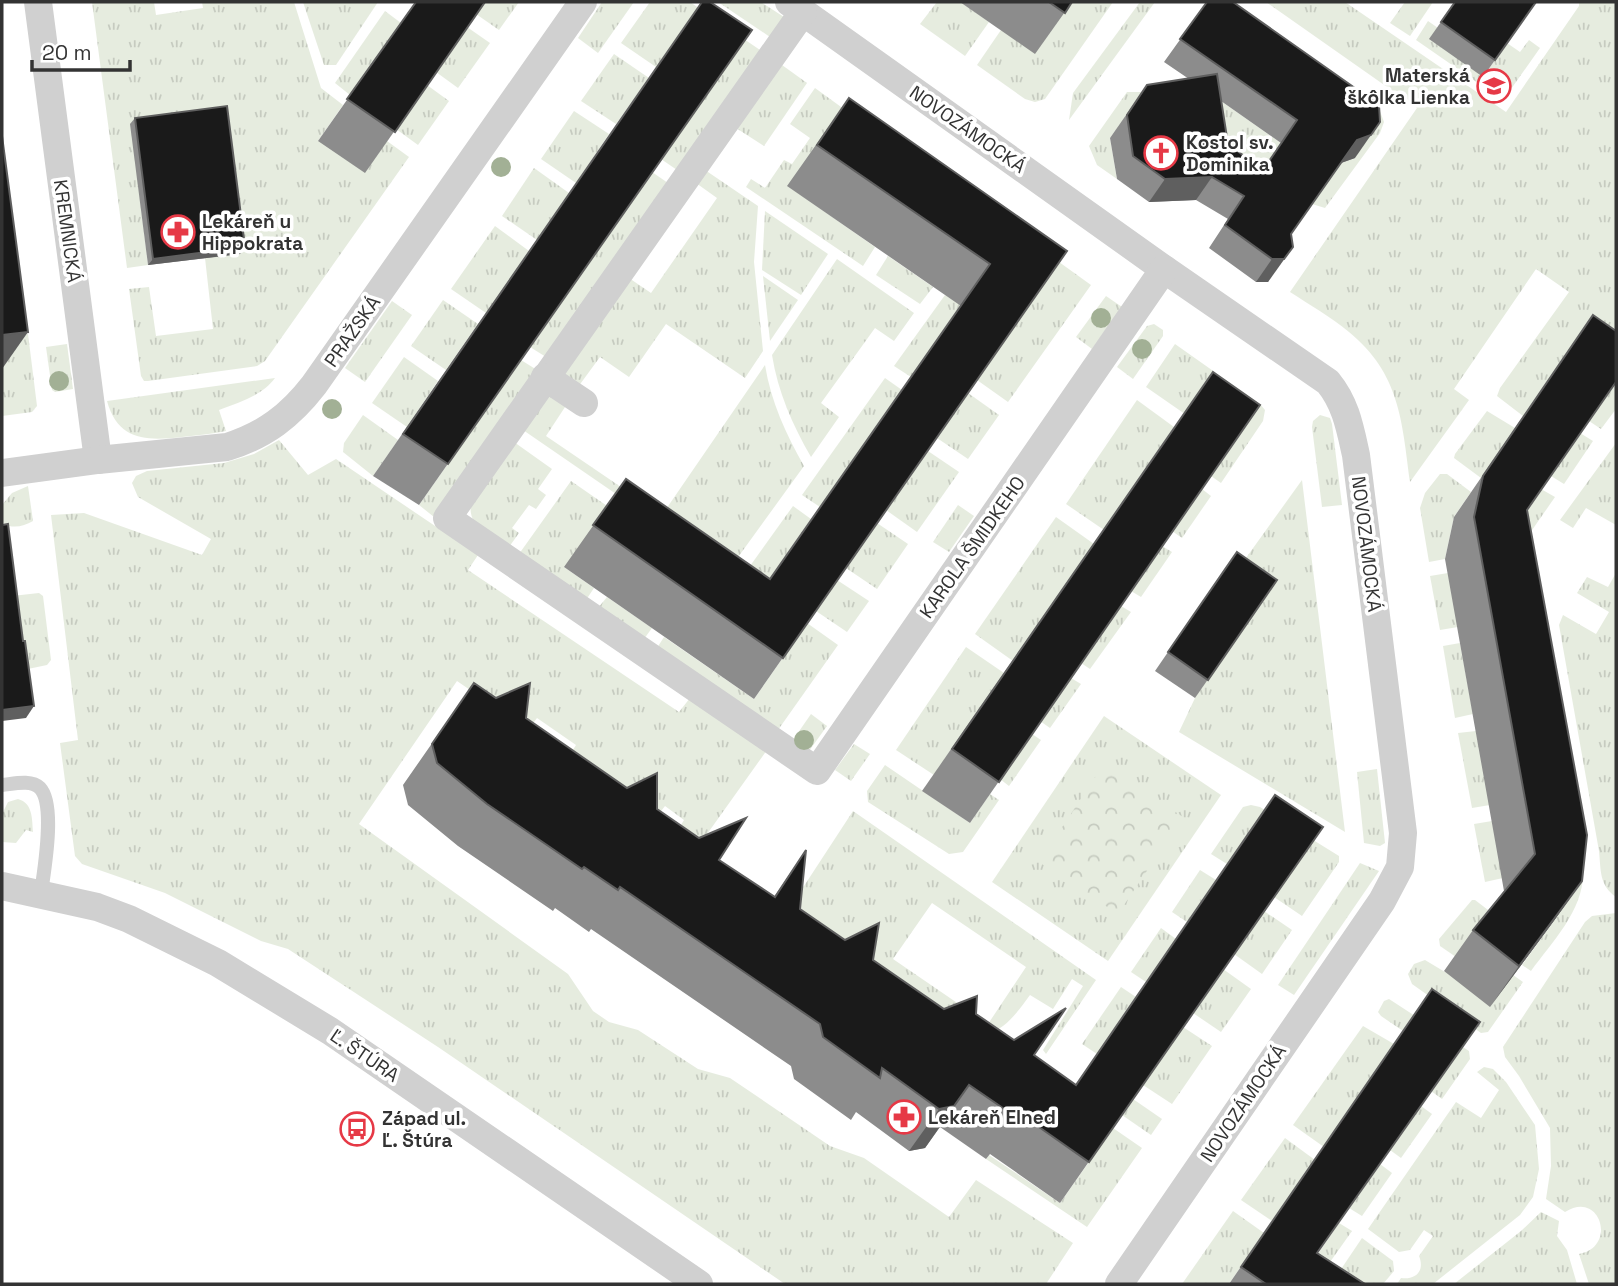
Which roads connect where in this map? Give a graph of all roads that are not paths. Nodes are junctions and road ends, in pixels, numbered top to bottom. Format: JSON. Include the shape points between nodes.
{"nodes":[{"id":1,"x":38,"y":2,"type":"edge"},
{"id":2,"x":583,"y":2,"type":"edge"},
{"id":3,"x":796,"y":7,"type":"edge"},
{"id":4,"x":1164,"y":269,"type":"junction"},
{"id":5,"x":545,"y":377,"type":"junction"},
{"id":6,"x":584,"y":403,"type":"dead end"},
{"id":7,"x":98,"y":460,"type":"junction"},
{"id":8,"x":2,"y":473,"type":"edge"},
{"id":9,"x":2,"y":785,"type":"edge"},
{"id":10,"x":2,"y":886,"type":"edge"},
{"id":11,"x":41,"y":893,"type":"junction"},
{"id":12,"x":699,"y":1284,"type":"edge"},
{"id":13,"x":1119,"y":1284,"type":"edge"}],
"edges":[{"from":1,"to":7,"type":"street","name":"KREMNICKÁ"},
{"from":2,"to":7,"type":"street","name":"PRAŽSKÁ","via":[[314,385],[286,416],[268,431],[227,447]]},
{"from":3,"to":4,"type":"street","name":"NOVOZÁMOCKÁ"},
{"from":3,"to":5,"type":"street"},
{"from":4,"to":5,"type":"street","name":"KAROLA ŠMIDKEHO","via":[[817,771],[447,518]]},
{"from":4,"to":13,"type":"street","name":"NOVOZÁMOCKÁ","via":[[1328,382],[1348,415],[1403,849],[1400,867],[1382,901]]},
{"from":5,"to":6,"type":"street"},
{"from":7,"to":8,"type":"street","name":"PRAŽSKÁ"},
{"from":9,"to":11,"type":"lane","via":[[32,784],[45,798],[49,831]]},
{"from":10,"to":11,"type":"street","name":"Ľ. ŠTÚRA"},
{"from":11,"to":12,"type":"street","name":"Ľ. ŠTÚRA","via":[[129,919],[252,983],[330,1031]]}]}
